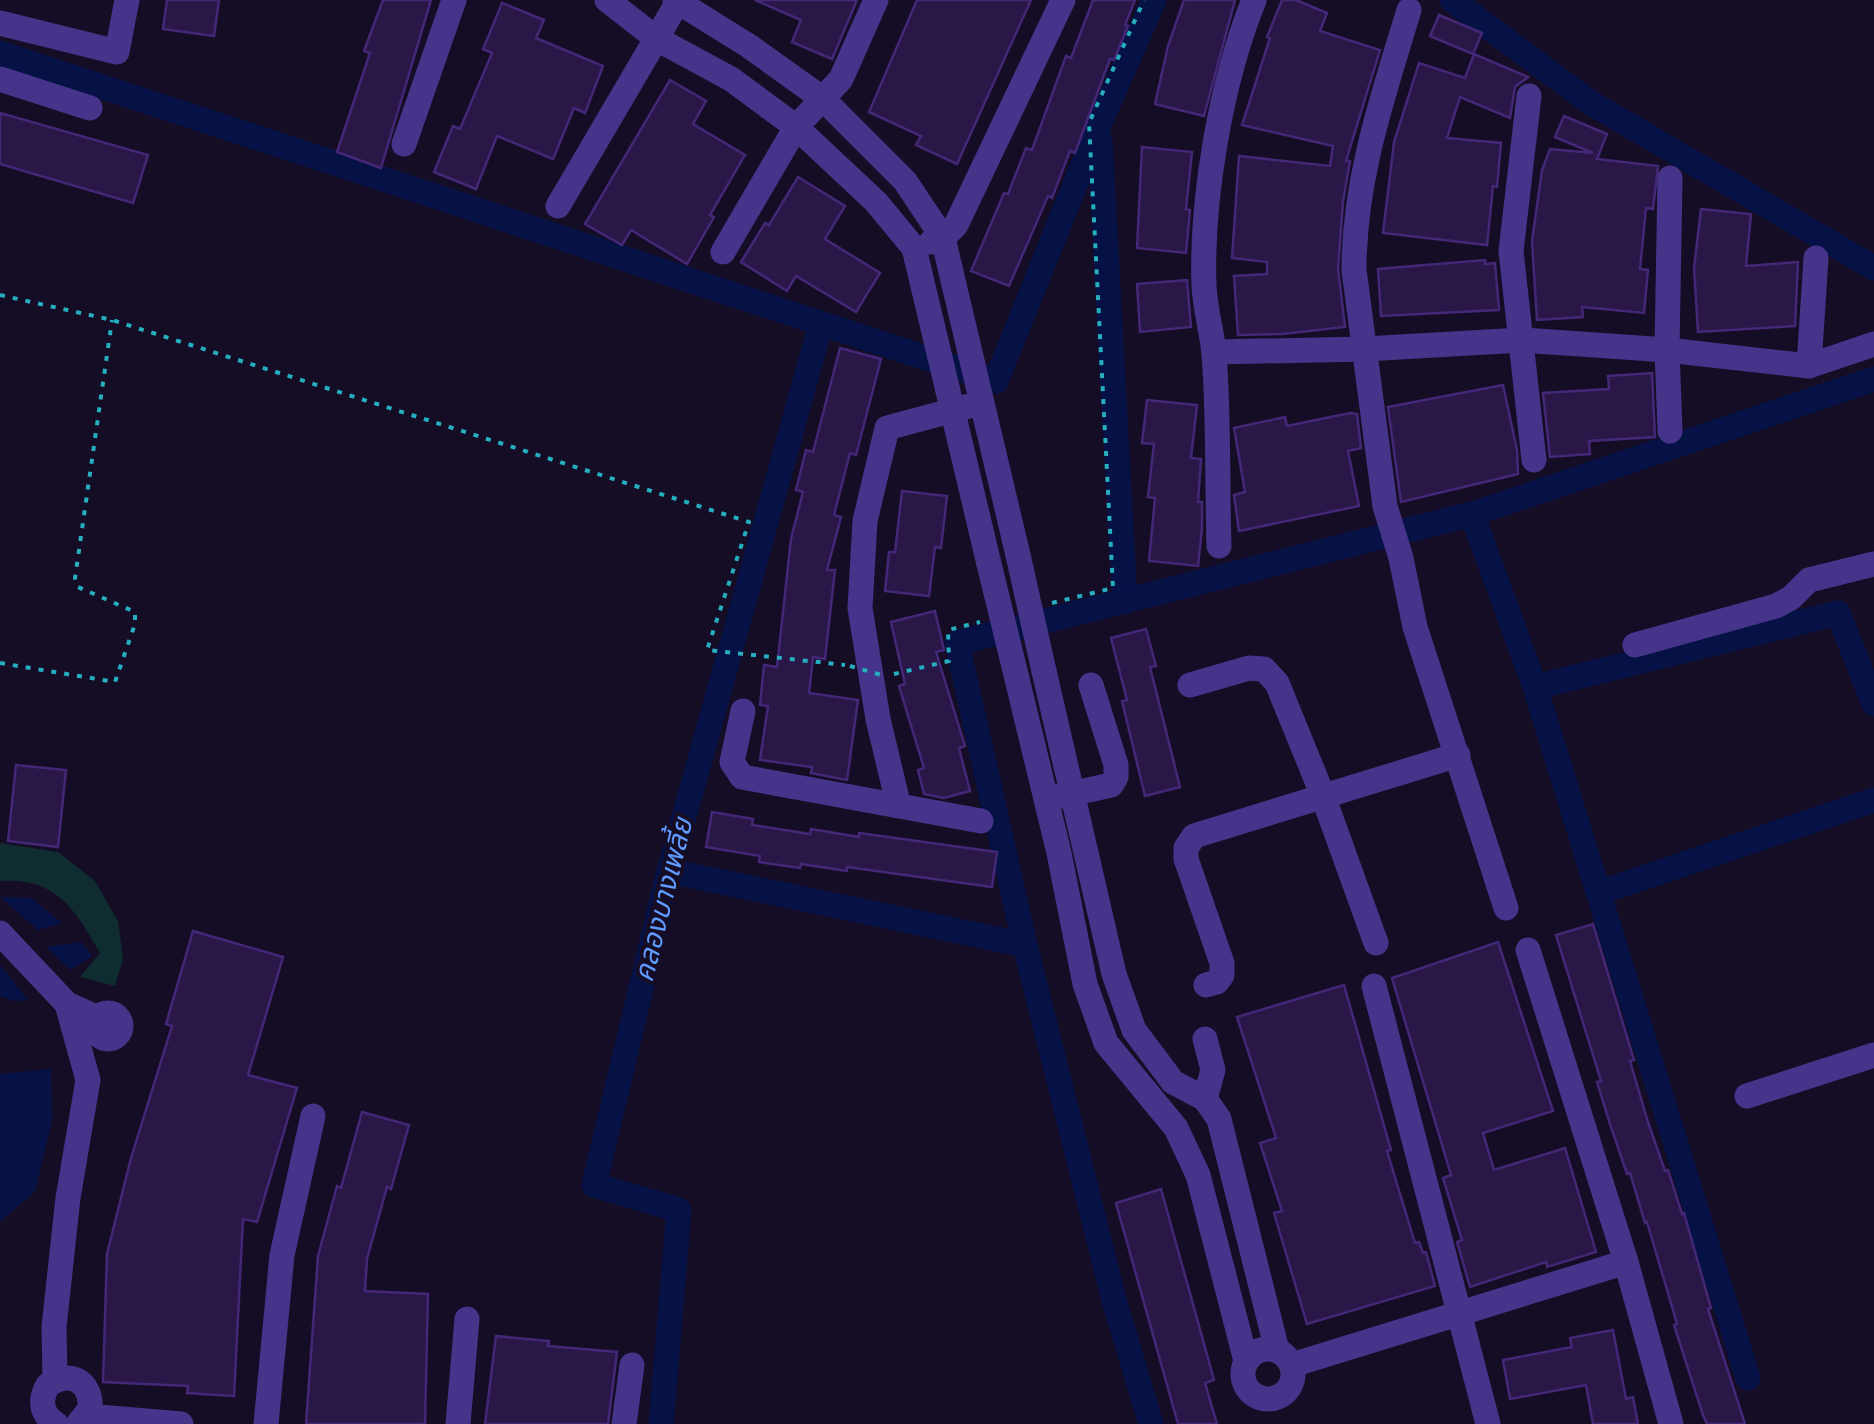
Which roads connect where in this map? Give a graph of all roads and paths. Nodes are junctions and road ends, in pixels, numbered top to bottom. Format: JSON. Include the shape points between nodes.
{"nodes":[{"id":1,"x":127,"y":0,"type":"edge"},
{"id":2,"x":454,"y":0,"type":"edge"},
{"id":3,"x":607,"y":0,"type":"edge"},
{"id":4,"x":876,"y":0,"type":"edge"},
{"id":5,"x":1063,"y":0,"type":"edge"},
{"id":6,"x":1144,"y":0,"type":"edge"},
{"id":7,"x":1254,"y":0,"type":"edge"},
{"id":8,"x":677,"y":1,"type":"edge"},
{"id":9,"x":1410,"y":10,"type":"dead end"},
{"id":10,"x":0,"y":23,"type":"edge"},
{"id":11,"x":657,"y":38,"type":"junction"},
{"id":12,"x":0,"y":80,"type":"edge"},
{"id":13,"x":1529,"y":96,"type":"dead end"},
{"id":14,"x":823,"y":99,"type":"junction"},
{"id":15,"x":90,"y":108,"type":"dead end"},
{"id":16,"x":796,"y":128,"type":"junction"},
{"id":17,"x":404,"y":144,"type":"dead end"},
{"id":18,"x":1670,"y":178,"type":"dead end"},
{"id":19,"x":558,"y":206,"type":"dead end"},
{"id":20,"x":943,"y":238,"type":"junction"},
{"id":21,"x":914,"y":248,"type":"junction"},
{"id":22,"x":723,"y":252,"type":"dead end"},
{"id":23,"x":1816,"y":258,"type":"dead end"},
{"id":24,"x":0,"y":295,"type":"edge"},
{"id":25,"x":112,"y":320,"type":"junction"},
{"id":26,"x":1522,"y":340,"type":"junction"},
{"id":27,"x":1874,"y":344,"type":"edge"},
{"id":28,"x":1365,"y":349,"type":"junction"},
{"id":29,"x":1667,"y":350,"type":"junction"},
{"id":30,"x":1214,"y":352,"type":"junction"},
{"id":31,"x":1809,"y":366,"type":"junction"},
{"id":32,"x":982,"y":394,"type":"junction"},
{"id":33,"x":951,"y":400,"type":"junction"},
{"id":34,"x":1670,"y":431,"type":"dead end"},
{"id":35,"x":1534,"y":460,"type":"dead end"},
{"id":36,"x":1219,"y":546,"type":"dead end"},
{"id":37,"x":1874,"y":564,"type":"edge"},
{"id":38,"x":1039,"y":607,"type":"dead end"},
{"id":39,"x":984,"y":621,"type":"dead end"},
{"id":40,"x":1635,"y":645,"type":"dead end"},
{"id":41,"x":0,"y":663,"type":"edge"},
{"id":42,"x":1091,"y":685,"type":"dead end"},
{"id":43,"x":1190,"y":685,"type":"dead end"},
{"id":44,"x":743,"y":711,"type":"dead end"},
{"id":45,"x":1458,"y":754,"type":"junction"},
{"id":46,"x":1072,"y":794,"type":"junction"},
{"id":47,"x":1323,"y":796,"type":"junction"},
{"id":48,"x":1046,"y":799,"type":"junction"},
{"id":49,"x":898,"y":803,"type":"junction"},
{"id":50,"x":981,"y":820,"type":"dead end"},
{"id":51,"x":1506,"y":908,"type":"dead end"},
{"id":52,"x":0,"y":933,"type":"edge"},
{"id":53,"x":1376,"y":943,"type":"dead end"},
{"id":54,"x":1528,"y":950,"type":"dead end"},
{"id":55,"x":1206,"y":985,"type":"dead end"},
{"id":56,"x":1374,"y":986,"type":"dead end"},
{"id":57,"x":67,"y":1004,"type":"junction"},
{"id":58,"x":1204,"y":1038,"type":"dead end"},
{"id":59,"x":1874,"y":1055,"type":"edge"},
{"id":60,"x":88,"y":1080,"type":"junction"},
{"id":61,"x":1746,"y":1096,"type":"dead end"},
{"id":62,"x":1206,"y":1099,"type":"junction"},
{"id":63,"x":313,"y":1116,"type":"dead end"},
{"id":64,"x":1626,"y":1262,"type":"junction"},
{"id":65,"x":1459,"y":1314,"type":"junction"},
{"id":66,"x":467,"y":1319,"type":"dead end"},
{"id":67,"x":1284,"y":1358,"type":"junction"},
{"id":68,"x":1246,"y":1360,"type":"junction"},
{"id":69,"x":632,"y":1364,"type":"dead end"},
{"id":70,"x":55,"y":1380,"type":"junction"},
{"id":71,"x":1276,"y":1412,"type":"edge"},
{"id":72,"x":82,"y":1420,"type":"edge"},
{"id":73,"x":56,"y":1424,"type":"edge"},
{"id":74,"x":181,"y":1424,"type":"edge"},
{"id":75,"x":266,"y":1424,"type":"edge"},
{"id":76,"x":458,"y":1424,"type":"edge"},
{"id":77,"x":624,"y":1424,"type":"edge"},
{"id":78,"x":1488,"y":1424,"type":"edge"},
{"id":79,"x":1671,"y":1424,"type":"edge"}],
"edges":[{"from":1,"to":10,"type":"street","via":[[117,52]]},
{"from":2,"to":17,"type":"street"},
{"from":3,"to":11,"type":"street"},
{"from":4,"to":14,"type":"street","via":[[841,79]]},
{"from":5,"to":20,"type":"street","via":[[980,180]]},
{"from":6,"to":38,"type":"path","via":[[1089,123],[1112,588]]},
{"from":7,"to":30,"type":"street","via":[[1218,130],[1206,226],[1204,288]]},
{"from":8,"to":11,"type":"street"},
{"from":8,"to":14,"type":"street"},
{"from":9,"to":28,"type":"street","via":[[1358,199],[1354,270]]},
{"from":11,"to":16,"type":"street","via":[[731,79]]},
{"from":11,"to":19,"type":"street"},
{"from":12,"to":15,"type":"street"},
{"from":13,"to":26,"type":"street","via":[[1511,251]]},
{"from":14,"to":16,"type":"street"},
{"from":14,"to":20,"type":"street","via":[[905,181]]},
{"from":16,"to":21,"type":"street","via":[[876,202]]},
{"from":16,"to":22,"type":"street"},
{"from":18,"to":29,"type":"street"},
{"from":20,"to":21,"type":"street"},
{"from":20,"to":32,"type":"street"},
{"from":21,"to":33,"type":"street"},
{"from":23,"to":31,"type":"street"},
{"from":24,"to":25,"type":"path"},
{"from":25,"to":39,"type":"path","bridge":true,"via":[[748,522],[707,650],[885,676],[949,661],[948,630]]},
{"from":25,"to":41,"type":"path","via":[[75,578],[78,587],[136,612],[135,624],[115,682]]},
{"from":26,"to":28,"type":"street"},
{"from":26,"to":29,"type":"street"},
{"from":26,"to":35,"type":"street"},
{"from":27,"to":31,"type":"street"},
{"from":28,"to":30,"type":"street"},
{"from":28,"to":45,"type":"street","via":[[1385,506],[1415,627]]},
{"from":29,"to":31,"type":"street"},
{"from":29,"to":34,"type":"street"},
{"from":30,"to":36,"type":"street"},
{"from":32,"to":33,"type":"street"},
{"from":32,"to":46,"type":"street","bridge":true},
{"from":33,"to":48,"type":"street","bridge":true},
{"from":33,"to":49,"type":"street","via":[[886,428],[866,520],[860,608]]},
{"from":37,"to":40,"type":"street","via":[[1809,580],[1776,606]]},
{"from":42,"to":46,"type":"street","via":[[1116,777],[1111,785]]},
{"from":43,"to":47,"type":"street","via":[[1264,669],[1277,683]]},
{"from":44,"to":49,"type":"street","via":[[732,762],[742,777]]},
{"from":45,"to":47,"type":"street"},
{"from":45,"to":51,"type":"street"},
{"from":46,"to":48,"type":"street"},
{"from":46,"to":62,"type":"street","via":[[1114,974],[1134,1030],[1173,1082]]},
{"from":47,"to":53,"type":"street"},
{"from":47,"to":55,"type":"street","via":[[1194,836],[1186,848],[1222,963],[1217,982]]},
{"from":48,"to":68,"type":"street","via":[[1090,999],[1106,1043],[1176,1128],[1198,1175]]},
{"from":49,"to":50,"type":"street"},
{"from":52,"to":57,"type":"street"},
{"from":54,"to":64,"type":"street"},
{"from":56,"to":65,"type":"street"},
{"from":57,"to":60,"type":"street"},
{"from":57,"to":60,"type":"street","via":[[103,1028]]},
{"from":58,"to":62,"type":"street","via":[[1213,1070]]},
{"from":59,"to":61,"type":"street"},
{"from":60,"to":70,"type":"street","via":[[68,1198]]},
{"from":62,"to":67,"type":"street","via":[[1219,1120]]},
{"from":63,"to":75,"type":"street","via":[[282,1255]]},
{"from":64,"to":65,"type":"street"},
{"from":64,"to":79,"type":"street"},
{"from":65,"to":67,"type":"street"},
{"from":65,"to":78,"type":"street"},
{"from":66,"to":76,"type":"street"},
{"from":67,"to":68,"type":"street","via":[[1258,1350]]},
{"from":67,"to":71,"type":"street","via":[[1294,1373]]},
{"from":68,"to":71,"type":"street","via":[[1242,1376],[1250,1392]]},
{"from":69,"to":77,"type":"street"},
{"from":70,"to":72,"type":"street","via":[[72,1377],[86,1386],[92,1401]]},
{"from":70,"to":73,"type":"street","via":[[42,1400]]},
{"from":72,"to":74,"type":"street"}]}
